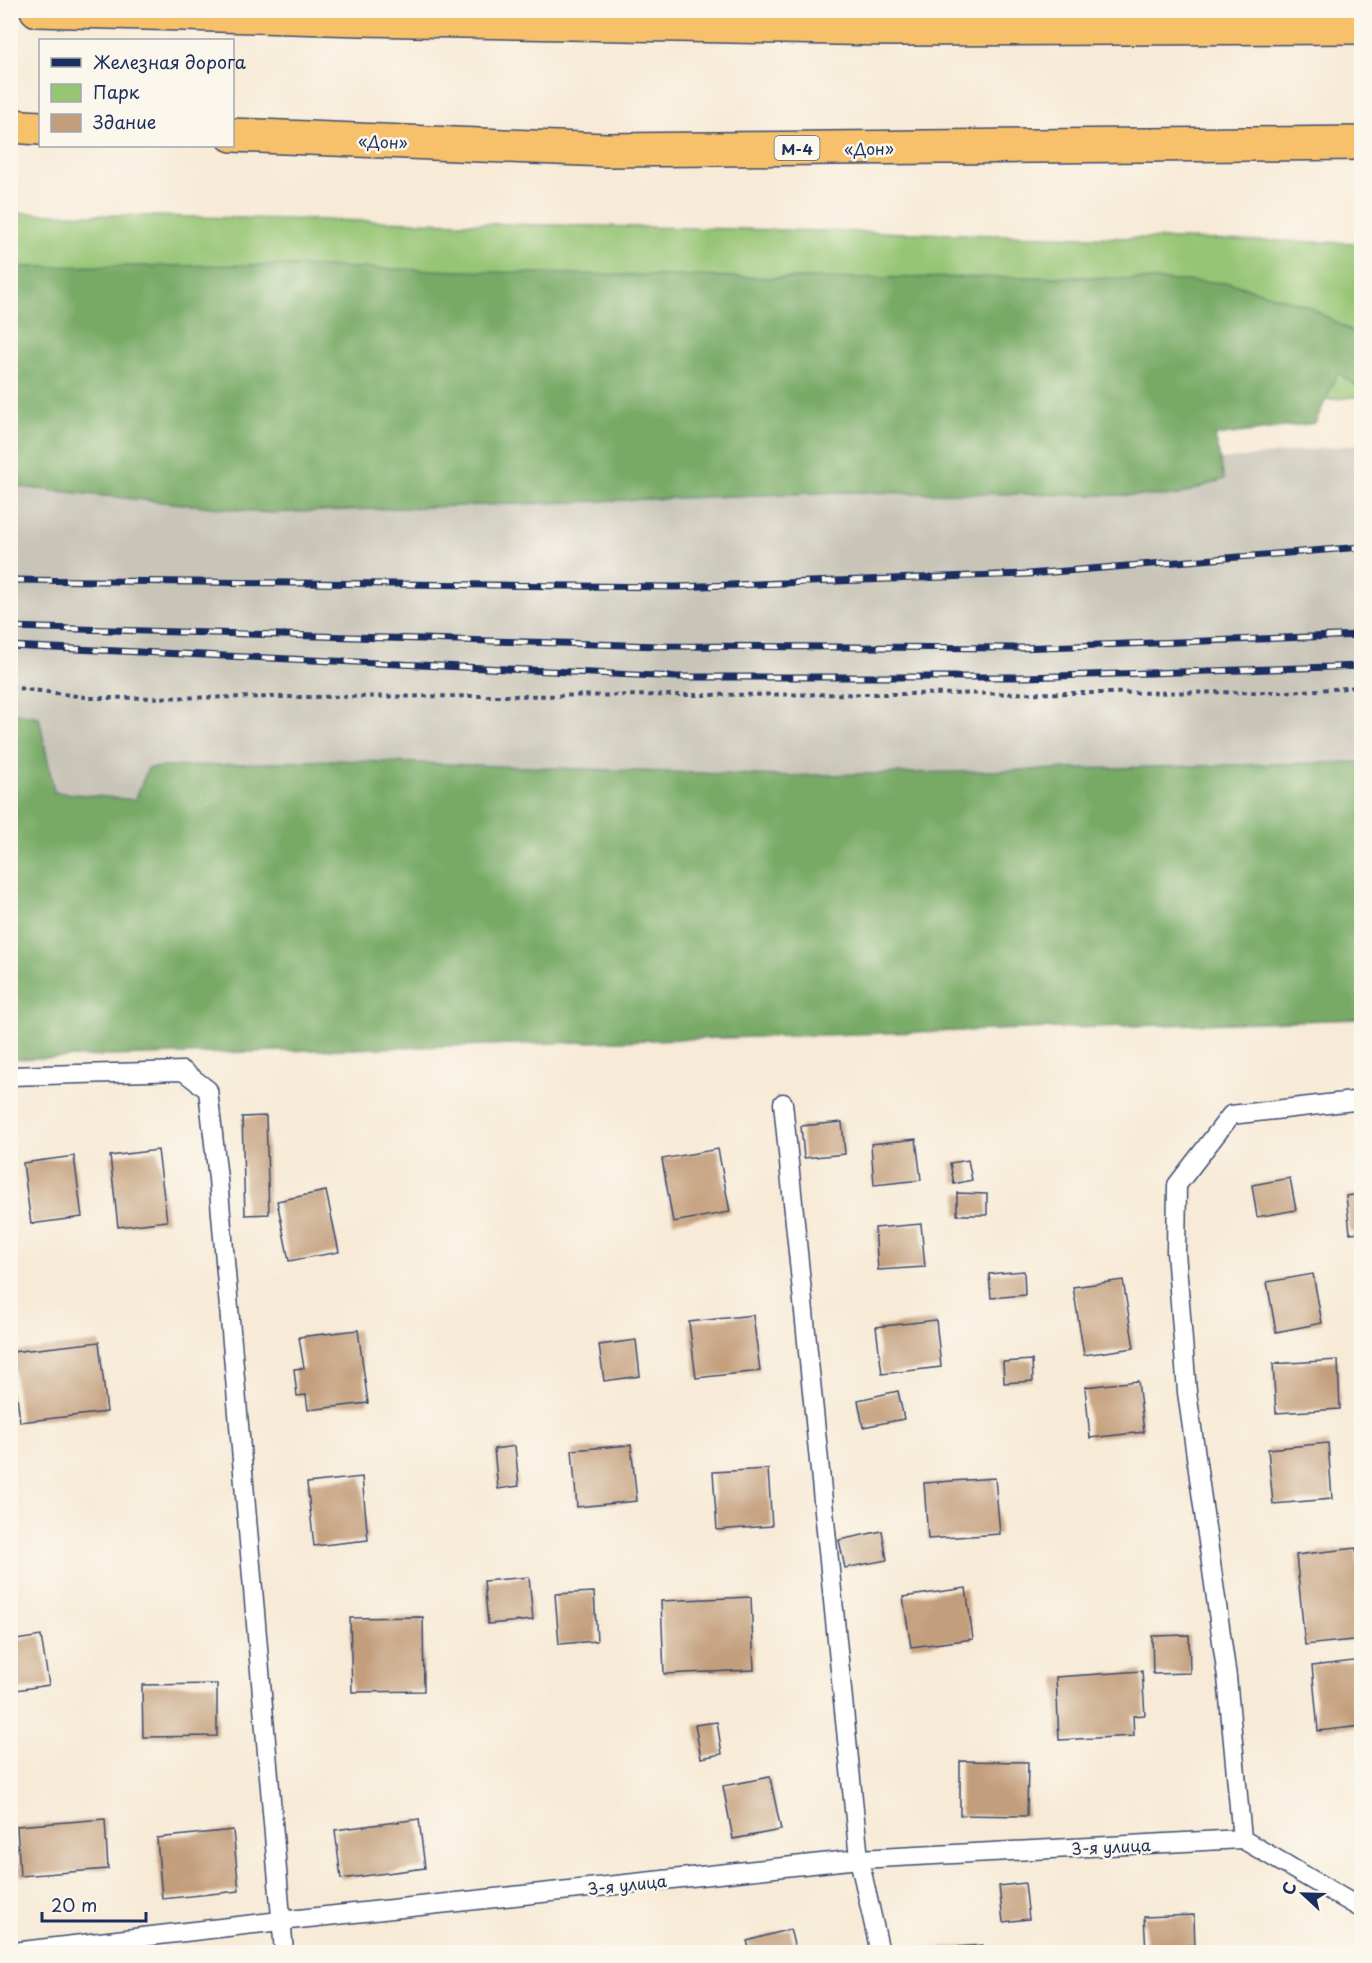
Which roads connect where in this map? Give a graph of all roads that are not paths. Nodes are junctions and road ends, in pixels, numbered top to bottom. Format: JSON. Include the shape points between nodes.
{"nodes":[{"id":1,"x":37,"y":10,"type":"edge"},
{"id":2,"x":1362,"y":27,"type":"edge"},
{"id":3,"x":10,"y":126,"type":"edge"},
{"id":4,"x":39,"y":128,"type":"edge"},
{"id":5,"x":234,"y":135,"type":"edge"},
{"id":6,"x":1362,"y":143,"type":"edge"},
{"id":7,"x":10,"y":1076,"type":"edge"},
{"id":8,"x":1362,"y":1100,"type":"edge"},
{"id":9,"x":783,"y":1103,"type":"dead end"},
{"id":10,"x":1242,"y":1839,"type":"junction"},
{"id":11,"x":859,"y":1859,"type":"junction"},
{"id":12,"x":1362,"y":1909,"type":"edge"},
{"id":13,"x":280,"y":1921,"type":"junction"},
{"id":14,"x":13,"y":1953,"type":"edge"},
{"id":15,"x":284,"y":1953,"type":"edge"},
{"id":16,"x":880,"y":1953,"type":"edge"}],
"edges":[{"from":1,"to":2,"type":"highway","via":[[890,29]]},
{"from":3,"to":4,"type":"highway"},
{"from":5,"to":6,"type":"highway","name":"«Дон»","number":"М-4","via":[[607,150]]},
{"from":7,"to":13,"type":"lane","via":[[183,1071],[208,1090]]},
{"from":8,"to":10,"type":"lane","via":[[1231,1115],[1177,1185],[1176,1252],[1187,1392],[1227,1677]]},
{"from":9,"to":11,"type":"lane"},
{"from":10,"to":11,"type":"lane","name":"3-я улица"},
{"from":10,"to":12,"type":"lane"},
{"from":11,"to":13,"type":"lane","name":"3-я улица"},
{"from":11,"to":16,"type":"lane"},
{"from":13,"to":14,"type":"lane","name":"3-я улица"},
{"from":13,"to":15,"type":"lane"}]}
